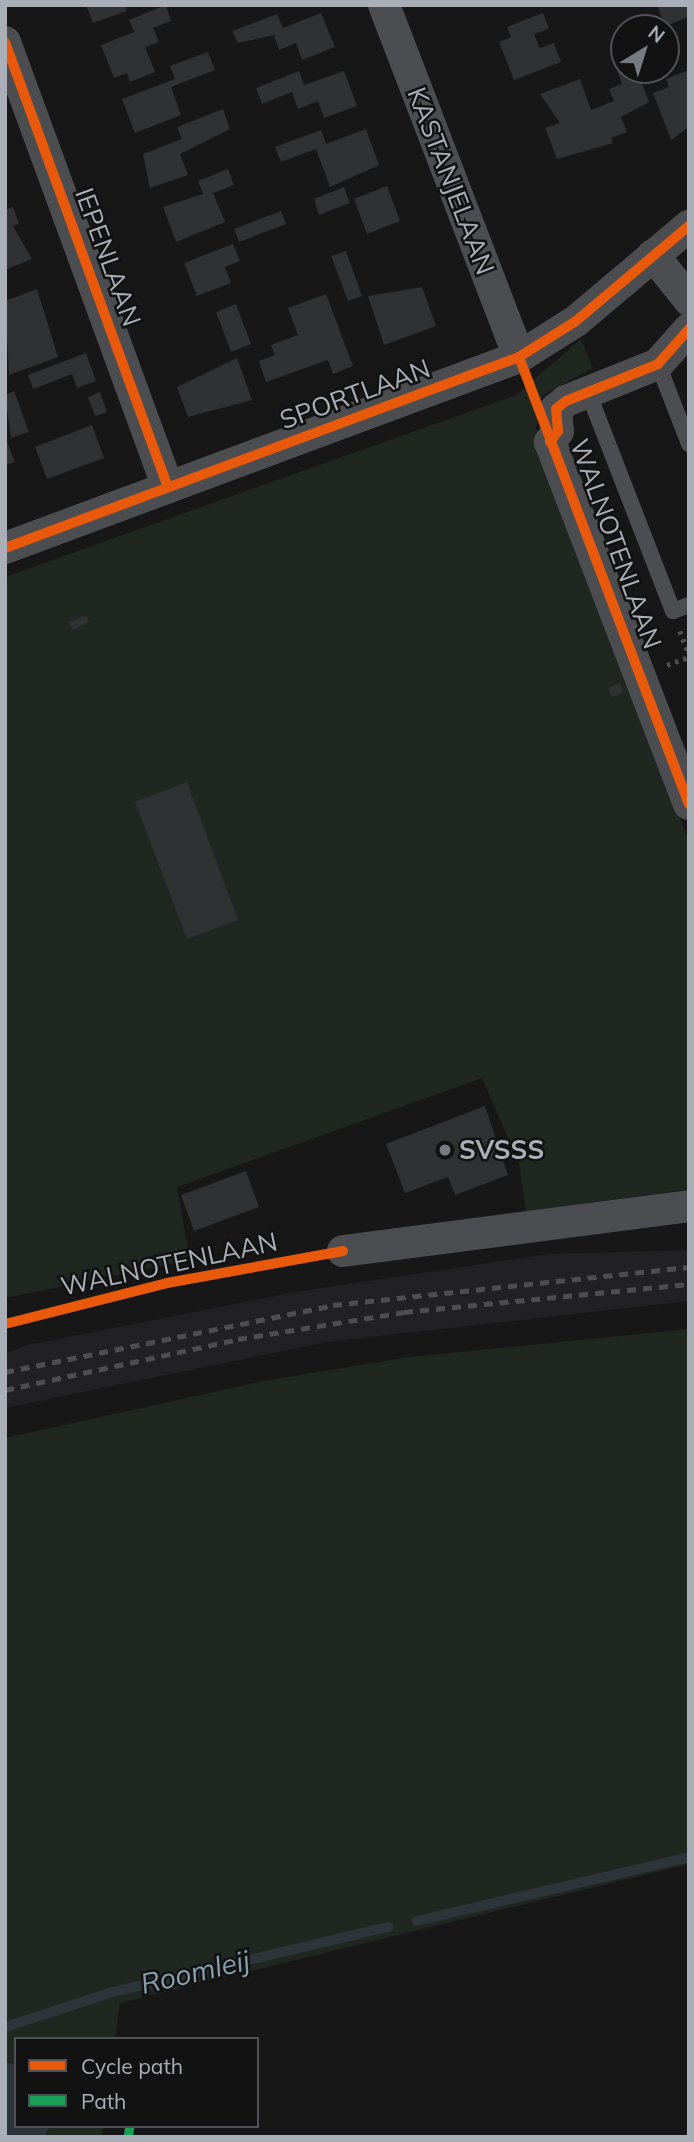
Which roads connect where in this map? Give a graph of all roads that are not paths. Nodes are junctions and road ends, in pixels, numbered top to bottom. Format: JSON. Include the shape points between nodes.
{"nodes":[{"id":1,"x":384,"y":5,"type":"edge"},
{"id":2,"x":5,"y":42,"type":"edge"},
{"id":3,"x":689,"y":226,"type":"edge"},
{"id":4,"x":653,"y":256,"type":"junction"},
{"id":5,"x":689,"y":300,"type":"edge"},
{"id":6,"x":689,"y":329,"type":"edge"},
{"id":7,"x":519,"y":357,"type":"junction"},
{"id":8,"x":658,"y":364,"type":"junction"},
{"id":9,"x":589,"y":392,"type":"junction"},
{"id":10,"x":689,"y":444,"type":"edge"},
{"id":11,"x":168,"y":487,"type":"junction"},
{"id":12,"x":5,"y":548,"type":"edge"},
{"id":13,"x":689,"y":604,"type":"edge"},
{"id":14,"x":689,"y":804,"type":"edge"},
{"id":15,"x":689,"y":1206,"type":"edge"},
{"id":16,"x":343,"y":1251,"type":"dead end"}],
"edges":[{"from":1,"to":7,"type":"street","name":"KASTANJELAAN"},
{"from":2,"to":11,"type":"street","name":"IEPENLAAN"},
{"from":3,"to":4,"type":"street","name":"SPORTLAAN"},
{"from":4,"to":5,"type":"street"},
{"from":4,"to":7,"type":"street","name":"SPORTLAAN","via":[[576,321]]},
{"from":6,"to":8,"type":"street","name":"WALNOTENLAAN"},
{"from":7,"to":11,"type":"street","name":"SPORTLAAN"},
{"from":8,"to":9,"type":"street","name":"WALNOTENLAAN"},
{"from":8,"to":10,"type":"lane"},
{"from":9,"to":13,"type":"lane","via":[[673,611]]},
{"from":9,"to":14,"type":"street","name":"WALNOTENLAAN","via":[[556,409],[558,431],[550,442]]},
{"from":11,"to":12,"type":"street","name":"SPORTLAAN"},
{"from":15,"to":16,"type":"street"}]}
